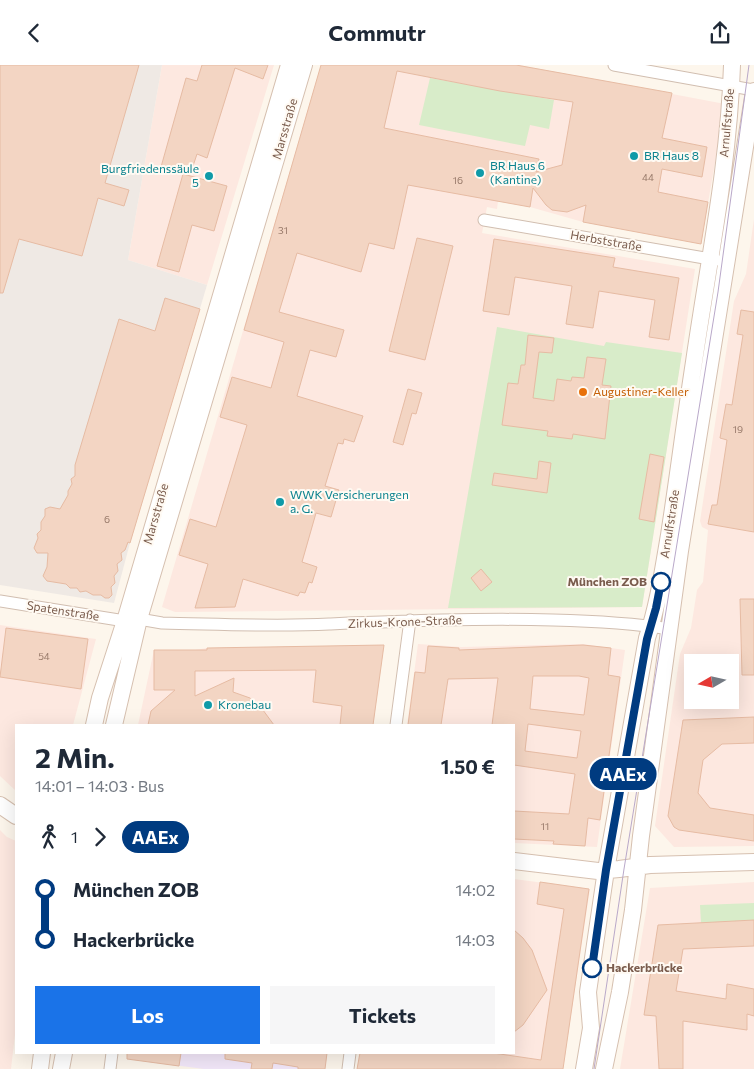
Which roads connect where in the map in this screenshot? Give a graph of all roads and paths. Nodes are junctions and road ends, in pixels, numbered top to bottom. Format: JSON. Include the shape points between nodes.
{"nodes":[{"id":1,"x":289,"y":65,"type":"edge"},
{"id":2,"x":304,"y":65,"type":"edge"},
{"id":3,"x":614,"y":65,"type":"edge"},
{"id":4,"x":732,"y":65,"type":"edge"},
{"id":5,"x":731,"y":86,"type":"junction"},
{"id":6,"x":754,"y":90,"type":"edge"},
{"id":7,"x":484,"y":220,"type":"dead end"},
{"id":8,"x":709,"y":259,"type":"junction"},
{"id":9,"x":728,"y":262,"type":"junction"},
{"id":10,"x":225,"y":305,"type":"junction"},
{"id":11,"x":0,"y":601,"type":"edge"},
{"id":12,"x":132,"y":620,"type":"junction"},
{"id":13,"x":410,"y":620,"type":"junction"},
{"id":14,"x":651,"y":626,"type":"junction"},
{"id":15,"x":670,"y":629,"type":"junction"},
{"id":16,"x":94,"y":724,"type":"edge"},
{"id":17,"x":114,"y":724,"type":"edge"},
{"id":18,"x":396,"y":724,"type":"edge"},
{"id":19,"x":0,"y":805,"type":"edge"},
{"id":20,"x":15,"y":815,"type":"edge"},
{"id":21,"x":515,"y":861,"type":"edge"},
{"id":22,"x":754,"y":862,"type":"edge"},
{"id":23,"x":637,"y":867,"type":"junction"},
{"id":24,"x":606,"y":870,"type":"junction"},
{"id":25,"x":42,"y":1054,"type":"edge"},
{"id":26,"x":64,"y":1054,"type":"edge"},
{"id":27,"x":112,"y":1054,"type":"edge"},
{"id":28,"x":350,"y":1054,"type":"edge"},
{"id":29,"x":40,"y":1069,"type":"edge"},
{"id":30,"x":61,"y":1069,"type":"edge"},
{"id":31,"x":110,"y":1069,"type":"edge"},
{"id":32,"x":348,"y":1069,"type":"edge"},
{"id":33,"x":584,"y":1069,"type":"edge"},
{"id":34,"x":604,"y":1069,"type":"edge"}],
"edges":[{"from":1,"to":10,"type":"street","name":"Marsstraße"},
{"from":2,"to":10,"type":"street","name":"Marsstraße"},
{"from":3,"to":5,"type":"street"},
{"from":4,"to":5,"type":"street","name":"Arnulfstraße"},
{"from":5,"to":6,"type":"street"},
{"from":5,"to":8,"type":"street","name":"Arnulfstraße"},
{"from":6,"to":9,"type":"street","name":"Arnulfstraße"},
{"from":7,"to":8,"type":"street","name":"Herbststraße"},
{"from":8,"to":9,"type":"street","name":"Herbststraße"},
{"from":8,"to":14,"type":"street","name":"Arnulfstraße","via":[[681,457]]},
{"from":9,"to":15,"type":"street","name":"Arnulfstraße"},
{"from":10,"to":12,"type":"street","name":"Marsstraße"},
{"from":11,"to":12,"type":"street","name":"Spatenstraße"},
{"from":12,"to":13,"type":"street","name":"Zirkus-Krone-Straße","via":[[299,625]]},
{"from":12,"to":16,"type":"street","name":"Marsstraße","via":[[100,698]]},
{"from":12,"to":17,"type":"street","name":"Marsstraße"},
{"from":13,"to":14,"type":"street","name":"Zirkus-Krone-Straße","via":[[530,620]]},
{"from":13,"to":18,"type":"street"},
{"from":14,"to":15,"type":"street","name":"Zirkus-Krone-Straße"},
{"from":14,"to":24,"type":"street","name":"Arnulfstraße"},
{"from":15,"to":23,"type":"street","name":"Arnulfstraße"},
{"from":19,"to":20,"type":"street"},
{"from":21,"to":24,"type":"street"},
{"from":22,"to":23,"type":"street"},
{"from":23,"to":24,"type":"street"},
{"from":23,"to":34,"type":"street","name":"Arnulfstraße","via":[[620,992]]},
{"from":24,"to":33,"type":"street","name":"Arnulfstraße","via":[[588,992],[590,1028]]},
{"from":25,"to":29,"type":"street"},
{"from":26,"to":30,"type":"street"},
{"from":27,"to":31,"type":"street"},
{"from":28,"to":32,"type":"street"}]}
